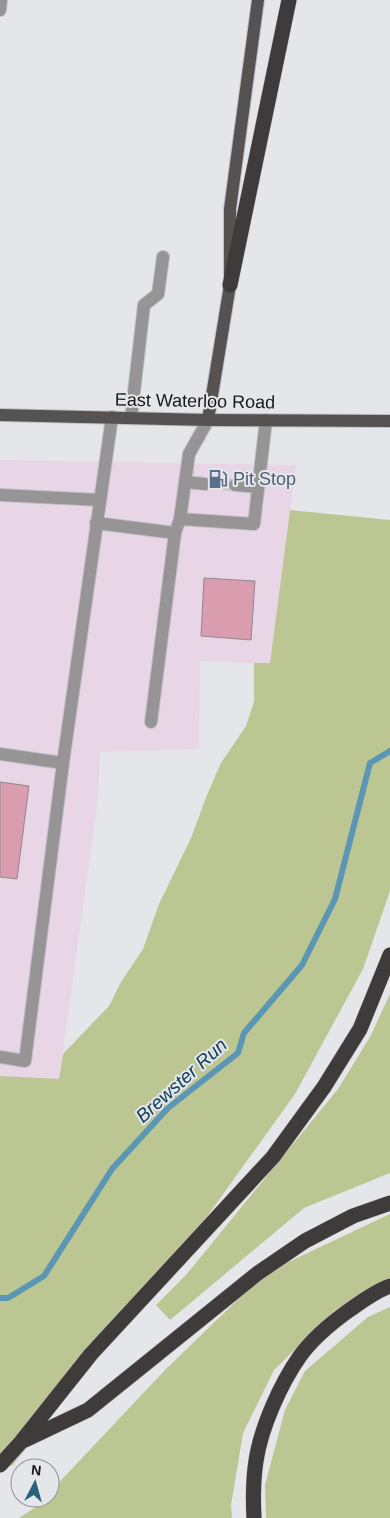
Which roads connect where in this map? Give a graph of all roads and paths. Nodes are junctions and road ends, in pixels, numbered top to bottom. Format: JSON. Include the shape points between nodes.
{"nodes":[{"id":1,"x":1,"y":0,"type":"edge"},
{"id":2,"x":258,"y":0,"type":"edge"},
{"id":3,"x":289,"y":0,"type":"edge"},
{"id":4,"x":0,"y":10,"type":"edge"},
{"id":5,"x":163,"y":257,"type":"dead end"},
{"id":6,"x":230,"y":285,"type":"junction"},
{"id":7,"x":0,"y":415,"type":"edge"},
{"id":8,"x":112,"y":418,"type":"junction"},
{"id":9,"x":131,"y":418,"type":"junction"},
{"id":10,"x":208,"y":420,"type":"junction"},
{"id":11,"x":266,"y":420,"type":"junction"},
{"id":12,"x":390,"y":421,"type":"edge"},
{"id":13,"x":185,"y":482,"type":"junction"},
{"id":14,"x":205,"y":484,"type":"tunnel mouth"},
{"id":15,"x":235,"y":485,"type":"tunnel mouth"},
{"id":16,"x":258,"y":487,"type":"junction"},
{"id":17,"x":0,"y":495,"type":"edge"},
{"id":18,"x":100,"y":500,"type":"junction"},
{"id":19,"x":180,"y":519,"type":"junction"},
{"id":20,"x":96,"y":523,"type":"junction"},
{"id":21,"x":175,"y":533,"type":"junction"},
{"id":22,"x":151,"y":722,"type":"dead end"},
{"id":23,"x":0,"y":754,"type":"edge"},
{"id":24,"x":63,"y":763,"type":"junction"},
{"id":25,"x":390,"y":956,"type":"edge"},
{"id":26,"x":0,"y":1057,"type":"edge"},
{"id":27,"x":390,"y":1203,"type":"edge"},
{"id":28,"x":390,"y":1286,"type":"edge"},
{"id":29,"x":21,"y":1442,"type":"junction"},
{"id":30,"x":0,"y":1465,"type":"edge"},
{"id":31,"x":254,"y":1518,"type":"edge"}],
"edges":[{"from":1,"to":4,"type":"street"},
{"from":2,"to":6,"type":"main road","via":[[230,209]]},
{"from":3,"to":6,"type":"highway"},
{"from":5,"to":9,"type":"street","via":[[158,294],[144,305]]},
{"from":6,"to":10,"type":"main road"},
{"from":7,"to":8,"type":"main road","name":"East Waterloo Road"},
{"from":8,"to":9,"type":"main road","name":"East Waterloo Road"},
{"from":8,"to":18,"type":"street"},
{"from":9,"to":10,"type":"main road","name":"East Waterloo Road"},
{"from":10,"to":11,"type":"main road","name":"East Waterloo Road"},
{"from":10,"to":13,"type":"street","via":[[189,454]]},
{"from":11,"to":12,"type":"main road","name":"East Waterloo Road"},
{"from":11,"to":16,"type":"street"},
{"from":13,"to":14,"type":"street"},
{"from":13,"to":19,"type":"street"},
{"from":15,"to":16,"type":"street"},
{"from":16,"to":19,"type":"street","via":[[254,524]]},
{"from":17,"to":18,"type":"street"},
{"from":18,"to":20,"type":"street"},
{"from":19,"to":21,"type":"street"},
{"from":20,"to":21,"type":"street"},
{"from":20,"to":24,"type":"street"},
{"from":21,"to":22,"type":"street"},
{"from":23,"to":24,"type":"street"},
{"from":24,"to":26,"type":"street","via":[[25,1061]]},
{"from":25,"to":29,"type":"highway","via":[[360,1029],[324,1087],[273,1157],[92,1354]]},
{"from":27,"to":29,"type":"highway","via":[[353,1216],[305,1241],[258,1273],[88,1410]]},
{"from":28,"to":31,"type":"highway","via":[[361,1301],[339,1318],[300,1356],[274,1401],[263,1431],[252,1492]]},
{"from":29,"to":30,"type":"highway"}]}
